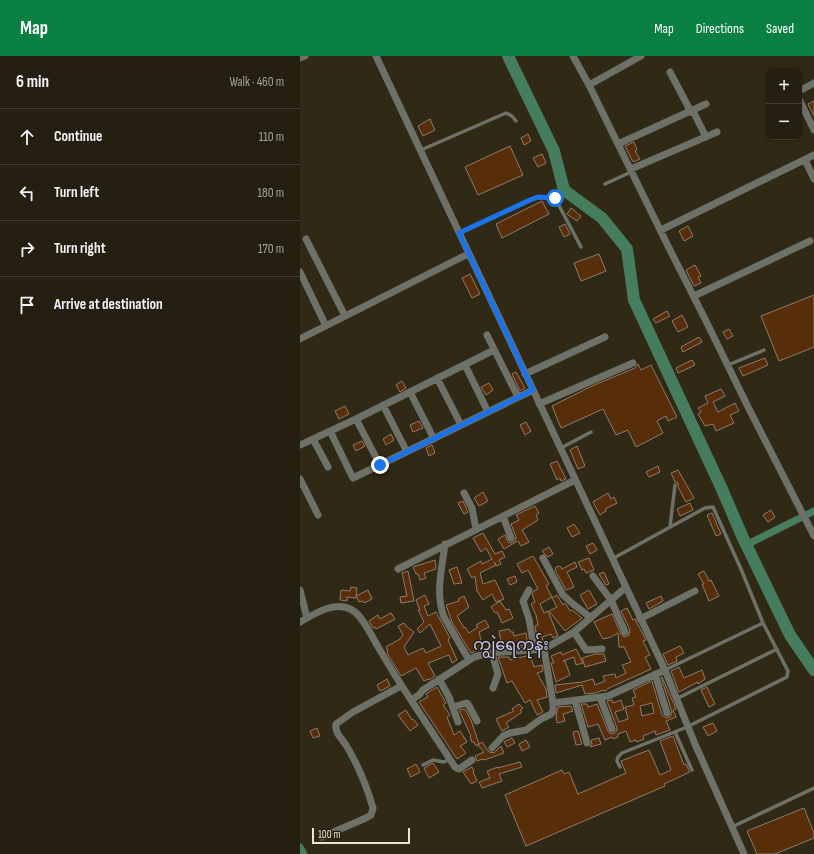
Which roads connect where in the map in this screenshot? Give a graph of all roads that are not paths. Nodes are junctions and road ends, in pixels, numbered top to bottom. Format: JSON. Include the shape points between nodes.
{"nodes":[{"id":1,"x":305,"y":56,"type":"edge"},
{"id":2,"x":376,"y":56,"type":"edge"},
{"id":3,"x":641,"y":56,"type":"edge"},
{"id":4,"x":575,"y":57,"type":"edge"},
{"id":5,"x":300,"y":58,"type":"edge"},
{"id":6,"x":670,"y":72,"type":"dead end"},
{"id":7,"x":814,"y":83,"type":"edge"},
{"id":8,"x":589,"y":85,"type":"junction"},
{"id":9,"x":802,"y":89,"type":"edge"},
{"id":10,"x":706,"y":104,"type":"dead end"},
{"id":11,"x":801,"y":104,"type":"edge"},
{"id":12,"x":692,"y":111,"type":"junction"},
{"id":13,"x":516,"y":121,"type":"dead end"},
{"id":14,"x":814,"y":130,"type":"edge"},
{"id":15,"x":717,"y":132,"type":"dead end"},
{"id":16,"x":706,"y":137,"type":"junction"},
{"id":17,"x":618,"y":144,"type":"junction"},
{"id":18,"x":421,"y":150,"type":"junction"},
{"id":19,"x":814,"y":155,"type":"edge"},
{"id":20,"x":805,"y":160,"type":"junction"},
{"id":21,"x":631,"y":170,"type":"junction"},
{"id":22,"x":814,"y":179,"type":"edge"},
{"id":23,"x":605,"y":184,"type":"dead end"},
{"id":24,"x":661,"y":230,"type":"junction"},
{"id":25,"x":459,"y":233,"type":"junction"},
{"id":26,"x":306,"y":239,"type":"dead end"},
{"id":27,"x":810,"y":242,"type":"dead end"},
{"id":28,"x":581,"y":247,"type":"dead end"},
{"id":29,"x":468,"y":254,"type":"junction"},
{"id":30,"x":300,"y":272,"type":"edge"},
{"id":31,"x":694,"y":296,"type":"junction"},
{"id":32,"x":345,"y":316,"type":"junction"},
{"id":33,"x":326,"y":326,"type":"junction"},
{"id":34,"x":487,"y":335,"type":"dead end"},
{"id":35,"x":605,"y":337,"type":"dead end"},
{"id":36,"x":300,"y":339,"type":"edge"},
{"id":37,"x":494,"y":350,"type":"junction"},
{"id":38,"x":764,"y":350,"type":"dead end"},
{"id":39,"x":633,"y":363,"type":"dead end"},
{"id":40,"x":465,"y":365,"type":"junction"},
{"id":41,"x":728,"y":365,"type":"junction"},
{"id":42,"x":525,"y":374,"type":"junction"},
{"id":43,"x":437,"y":378,"type":"junction"},
{"id":44,"x":533,"y":390,"type":"junction"},
{"id":45,"x":410,"y":392,"type":"junction"},
{"id":46,"x":518,"y":397,"type":"junction"},
{"id":47,"x":539,"y":404,"type":"junction"},
{"id":48,"x":383,"y":405,"type":"junction"},
{"id":49,"x":488,"y":412,"type":"junction"},
{"id":50,"x":356,"y":419,"type":"junction"},
{"id":51,"x":461,"y":425,"type":"junction"},
{"id":52,"x":330,"y":431,"type":"junction"},
{"id":53,"x":591,"y":432,"type":"dead end"},
{"id":54,"x":313,"y":439,"type":"junction"},
{"id":55,"x":434,"y":439,"type":"junction"},
{"id":56,"x":300,"y":445,"type":"edge"},
{"id":57,"x":560,"y":448,"type":"junction"},
{"id":58,"x":406,"y":452,"type":"junction"},
{"id":59,"x":380,"y":465,"type":"junction"},
{"id":60,"x":328,"y":466,"type":"dead end"},
{"id":61,"x":300,"y":479,"type":"edge"},
{"id":62,"x":575,"y":480,"type":"junction"},
{"id":63,"x":674,"y":485,"type":"dead end"},
{"id":64,"x":464,"y":493,"type":"dead end"},
{"id":65,"x":318,"y":515,"type":"dead end"},
{"id":66,"x":503,"y":516,"type":"junction"},
{"id":67,"x":670,"y":527,"type":"junction"},
{"id":68,"x":476,"y":529,"type":"junction"},
{"id":69,"x":814,"y":536,"type":"edge"},
{"id":70,"x":511,"y":538,"type":"dead end"},
{"id":71,"x":445,"y":544,"type":"junction"},
{"id":72,"x":543,"y":558,"type":"dead end"},
{"id":73,"x":612,"y":559,"type":"junction"},
{"id":74,"x":398,"y":569,"type":"dead end"},
{"id":75,"x":594,"y":576,"type":"dead end"},
{"id":76,"x":625,"y":588,"type":"junction"},
{"id":77,"x":300,"y":590,"type":"edge"},
{"id":78,"x":529,"y":590,"type":"dead end"},
{"id":79,"x":695,"y":591,"type":"dead end"},
{"id":80,"x":611,"y":600,"type":"junction"},
{"id":81,"x":590,"y":617,"type":"junction"},
{"id":82,"x":307,"y":618,"type":"junction"},
{"id":83,"x":640,"y":619,"type":"junction"},
{"id":84,"x":300,"y":622,"type":"edge"},
{"id":85,"x":763,"y":623,"type":"junction"},
{"id":86,"x":574,"y":632,"type":"junction"},
{"id":87,"x":625,"y":632,"type":"dead end"},
{"id":88,"x":534,"y":649,"type":"junction"},
{"id":89,"x":544,"y":649,"type":"junction"},
{"id":90,"x":602,"y":649,"type":"dead end"},
{"id":91,"x":777,"y":649,"type":"junction"},
{"id":92,"x":492,"y":653,"type":"junction"},
{"id":93,"x":469,"y":660,"type":"junction"},
{"id":94,"x":665,"y":670,"type":"junction"},
{"id":95,"x":654,"y":674,"type":"junction"},
{"id":96,"x":439,"y":679,"type":"junction"},
{"id":97,"x":401,"y":686,"type":"junction"},
{"id":98,"x":493,"y":688,"type":"dead end"},
{"id":99,"x":600,"y":697,"type":"junction"},
{"id":100,"x":676,"y":699,"type":"junction"},
{"id":101,"x":411,"y":700,"type":"junction"},
{"id":102,"x":575,"y":700,"type":"junction"},
{"id":103,"x":553,"y":703,"type":"junction"},
{"id":104,"x":453,"y":707,"type":"junction"},
{"id":105,"x":667,"y":713,"type":"dead end"},
{"id":106,"x":477,"y":721,"type":"dead end"},
{"id":107,"x":458,"y":722,"type":"dead end"},
{"id":108,"x":687,"y":727,"type":"junction"},
{"id":109,"x":612,"y":729,"type":"dead end"},
{"id":110,"x":675,"y":732,"type":"junction"},
{"id":111,"x":587,"y":743,"type":"dead end"},
{"id":112,"x":492,"y":748,"type":"dead end"},
{"id":113,"x":450,"y":759,"type":"junction"},
{"id":114,"x":472,"y":760,"type":"dead end"},
{"id":115,"x":423,"y":765,"type":"dead end"},
{"id":116,"x":620,"y":767,"type":"dead end"},
{"id":117,"x":692,"y":770,"type":"dead end"},
{"id":118,"x":814,"y":788,"type":"edge"},
{"id":119,"x":732,"y":827,"type":"junction"},
{"id":120,"x":322,"y":837,"type":"dead end"},
{"id":121,"x":744,"y":854,"type":"edge"}],
"edges":[{"from":1,"to":5,"type":"street"},
{"from":2,"to":18,"type":"street"},
{"from":3,"to":8,"type":"street"},
{"from":4,"to":8,"type":"street"},
{"from":6,"to":12,"type":"street"},
{"from":7,"to":9,"type":"street"},
{"from":8,"to":17,"type":"street"},
{"from":10,"to":12,"type":"street"},
{"from":11,"to":14,"type":"street"},
{"from":12,"to":16,"type":"street"},
{"from":12,"to":17,"type":"street"},
{"from":13,"to":18,"type":"lane","via":[[506,113]]},
{"from":15,"to":16,"type":"street"},
{"from":16,"to":21,"type":"street"},
{"from":17,"to":21,"type":"street"},
{"from":18,"to":25,"type":"street"},
{"from":19,"to":20,"type":"street"},
{"from":20,"to":22,"type":"street"},
{"from":20,"to":24,"type":"street"},
{"from":21,"to":23,"type":"lane"},
{"from":21,"to":24,"type":"street"},
{"from":24,"to":31,"type":"street"},
{"from":25,"to":28,"type":"lane","via":[[538,197],[555,198]]},
{"from":25,"to":29,"type":"street"},
{"from":26,"to":32,"type":"street"},
{"from":27,"to":31,"type":"street"},
{"from":29,"to":32,"type":"street"},
{"from":29,"to":42,"type":"street"},
{"from":30,"to":33,"type":"street"},
{"from":31,"to":41,"type":"street"},
{"from":32,"to":33,"type":"street"},
{"from":33,"to":36,"type":"street"},
{"from":34,"to":37,"type":"street"},
{"from":35,"to":42,"type":"street"},
{"from":37,"to":40,"type":"street"},
{"from":37,"to":46,"type":"street"},
{"from":38,"to":41,"type":"lane"},
{"from":39,"to":47,"type":"street"},
{"from":40,"to":43,"type":"street"},
{"from":40,"to":49,"type":"street"},
{"from":41,"to":69,"type":"street"},
{"from":42,"to":44,"type":"street"},
{"from":43,"to":45,"type":"street"},
{"from":43,"to":51,"type":"street"},
{"from":44,"to":46,"type":"street"},
{"from":44,"to":47,"type":"street"},
{"from":45,"to":48,"type":"street"},
{"from":45,"to":55,"type":"street"},
{"from":46,"to":49,"type":"street"},
{"from":47,"to":57,"type":"street"},
{"from":48,"to":50,"type":"street"},
{"from":48,"to":58,"type":"street"},
{"from":49,"to":51,"type":"street"},
{"from":50,"to":52,"type":"street"},
{"from":50,"to":59,"type":"street"},
{"from":51,"to":55,"type":"street"},
{"from":52,"to":54,"type":"street"},
{"from":52,"to":59,"type":"street","via":[[354,478]]},
{"from":53,"to":57,"type":"lane"},
{"from":54,"to":56,"type":"street"},
{"from":54,"to":60,"type":"street"},
{"from":55,"to":58,"type":"street"},
{"from":57,"to":62,"type":"street"},
{"from":58,"to":59,"type":"street"},
{"from":61,"to":65,"type":"street"},
{"from":62,"to":66,"type":"street"},
{"from":62,"to":73,"type":"street"},
{"from":63,"to":67,"type":"lane"},
{"from":64,"to":68,"type":"street","via":[[472,508]]},
{"from":66,"to":68,"type":"street"},
{"from":66,"to":70,"type":"street"},
{"from":67,"to":73,"type":"lane"},
{"from":67,"to":85,"type":"lane","via":[[705,508],[713,507]]},
{"from":68,"to":71,"type":"street"},
{"from":71,"to":74,"type":"street"},
{"from":71,"to":93,"type":"street","via":[[439,594],[441,610]]},
{"from":72,"to":81,"type":"street","via":[[563,595]]},
{"from":73,"to":76,"type":"street"},
{"from":75,"to":80,"type":"street"},
{"from":76,"to":80,"type":"street"},
{"from":76,"to":83,"type":"street"},
{"from":77,"to":82,"type":"street"},
{"from":78,"to":88,"type":"street","via":[[523,601]]},
{"from":79,"to":83,"type":"street"},
{"from":80,"to":81,"type":"street"},
{"from":80,"to":87,"type":"street"},
{"from":81,"to":86,"type":"street"},
{"from":82,"to":84,"type":"street"},
{"from":82,"to":97,"type":"street","via":[[335,607],[352,610],[366,627]]},
{"from":83,"to":94,"type":"street"},
{"from":85,"to":91,"type":"lane"},
{"from":85,"to":94,"type":"lane"},
{"from":86,"to":89,"type":"street"},
{"from":86,"to":90,"type":"street","via":[[586,650]]},
{"from":88,"to":89,"type":"street"},
{"from":88,"to":92,"type":"street"},
{"from":89,"to":103,"type":"street"},
{"from":91,"to":100,"type":"lane"},
{"from":91,"to":108,"type":"lane","via":[[788,671],[787,677]]},
{"from":92,"to":93,"type":"street"},
{"from":92,"to":98,"type":"street","via":[[498,674]]},
{"from":93,"to":96,"type":"street"},
{"from":94,"to":95,"type":"street"},
{"from":94,"to":100,"type":"street"},
{"from":95,"to":99,"type":"street","via":[[608,696]]},
{"from":95,"to":105,"type":"street"},
{"from":96,"to":101,"type":"street"},
{"from":96,"to":104,"type":"street"},
{"from":97,"to":101,"type":"street"},
{"from":97,"to":120,"type":"street","via":[[336,724],[336,732],[358,766],[374,808],[371,815],[366,818]]},
{"from":99,"to":102,"type":"street"},
{"from":99,"to":109,"type":"street"},
{"from":100,"to":108,"type":"street"},
{"from":101,"to":113,"type":"street"},
{"from":102,"to":103,"type":"street"},
{"from":102,"to":111,"type":"street"},
{"from":103,"to":112,"type":"street","via":[[551,714],[526,730],[510,732],[503,736]]},
{"from":104,"to":106,"type":"street","via":[[468,704]]},
{"from":104,"to":107,"type":"street"},
{"from":108,"to":110,"type":"lane"},
{"from":108,"to":119,"type":"street"},
{"from":110,"to":116,"type":"lane","via":[[622,753],[617,761]]},
{"from":110,"to":117,"type":"lane"},
{"from":113,"to":114,"type":"street","via":[[459,769]]},
{"from":113,"to":115,"type":"lane","via":[[444,762],[433,760]]},
{"from":118,"to":119,"type":"lane"},
{"from":119,"to":121,"type":"street"}]}
